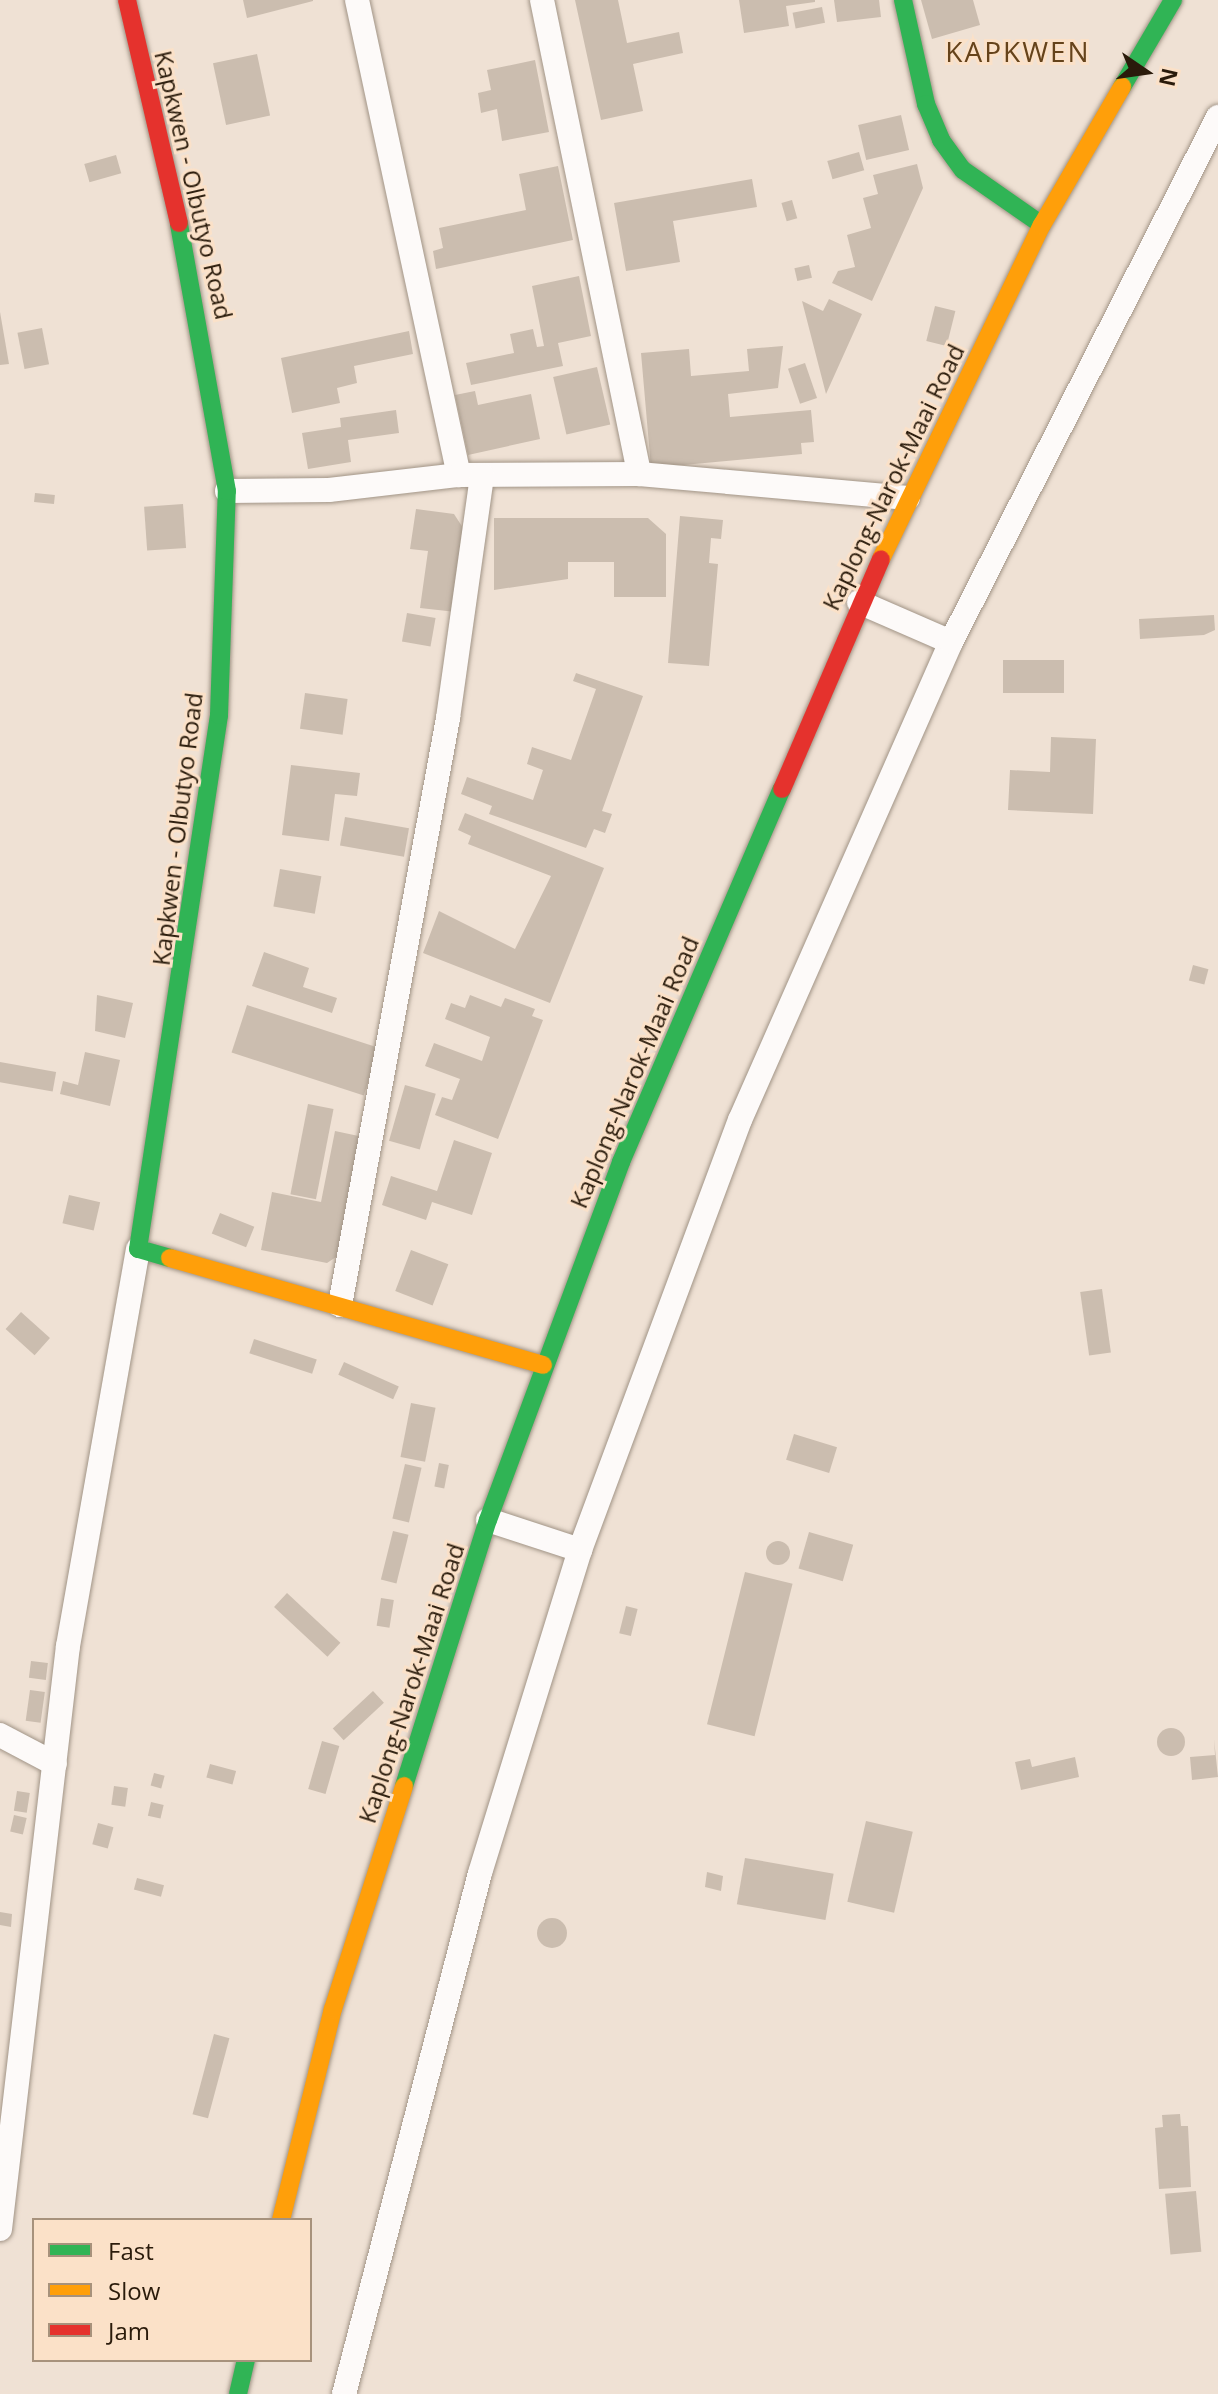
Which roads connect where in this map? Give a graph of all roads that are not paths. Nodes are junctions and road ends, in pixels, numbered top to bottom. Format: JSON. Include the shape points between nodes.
{"nodes":[{"id":1,"x":127,"y":0,"type":"edge"},
{"id":2,"x":357,"y":0,"type":"edge"},
{"id":3,"x":542,"y":0,"type":"edge"},
{"id":4,"x":903,"y":0,"type":"edge"},
{"id":5,"x":1173,"y":0,"type":"edge"},
{"id":6,"x":1218,"y":117,"type":"edge"},
{"id":7,"x":1042,"y":225,"type":"junction"},
{"id":8,"x":639,"y":474,"type":"junction"},
{"id":9,"x":471,"y":475,"type":"junction"},
{"id":10,"x":227,"y":491,"type":"junction"},
{"id":11,"x":908,"y":498,"type":"junction"},
{"id":12,"x":859,"y":602,"type":"junction"},
{"id":13,"x":951,"y":642,"type":"junction"},
{"id":14,"x":138,"y":1249,"type":"junction"},
{"id":15,"x":340,"y":1305,"type":"junction"},
{"id":16,"x":543,"y":1365,"type":"junction"},
{"id":17,"x":488,"y":1520,"type":"junction"},
{"id":18,"x":580,"y":1550,"type":"junction"},
{"id":19,"x":0,"y":1735,"type":"edge"},
{"id":20,"x":55,"y":1764,"type":"junction"},
{"id":21,"x":281,"y":2218,"type":"edge"},
{"id":22,"x":0,"y":2229,"type":"edge"},
{"id":23,"x":246,"y":2362,"type":"edge"},
{"id":24,"x":238,"y":2394,"type":"edge"},
{"id":25,"x":344,"y":2394,"type":"edge"}],
"edges":[{"from":1,"to":10,"type":"main road","name":"Kapkwen - Olbutyo Road","via":[[199,308]]},
{"from":2,"to":9,"type":"street"},
{"from":3,"to":8,"type":"street"},
{"from":4,"to":7,"type":"main road","via":[[926,104],[941,140],[963,170]]},
{"from":5,"to":7,"type":"main road","name":"Kaplong-Narok-Maai Road"},
{"from":6,"to":13,"type":"street","via":[[1121,297]]},
{"from":7,"to":11,"type":"main road","name":"Kaplong-Narok-Maai Road"},
{"from":8,"to":9,"type":"street"},
{"from":8,"to":11,"type":"street"},
{"from":9,"to":10,"type":"street","via":[[329,490]]},
{"from":9,"to":15,"type":"street","via":[[448,718]]},
{"from":10,"to":14,"type":"main road","name":"Kapkwen - Olbutyo Road","via":[[219,715]]},
{"from":11,"to":12,"type":"main road","name":"Kaplong-Narok-Maai Road"},
{"from":12,"to":13,"type":"street"},
{"from":12,"to":16,"type":"main road","name":"Kaplong-Narok-Maai Road","via":[[621,1162]]},
{"from":13,"to":18,"type":"street","via":[[740,1120]]},
{"from":14,"to":15,"type":"main road"},
{"from":14,"to":20,"type":"street","via":[[68,1646]]},
{"from":15,"to":16,"type":"main road"},
{"from":16,"to":17,"type":"main road","name":"Kaplong-Narok-Maai Road"},
{"from":17,"to":18,"type":"street"},
{"from":17,"to":21,"type":"main road","name":"Kaplong-Narok-Maai Road","via":[[333,2009]]},
{"from":18,"to":25,"type":"street","via":[[480,1873]]},
{"from":19,"to":20,"type":"street"},
{"from":20,"to":22,"type":"street"},
{"from":23,"to":24,"type":"main road"}]}
